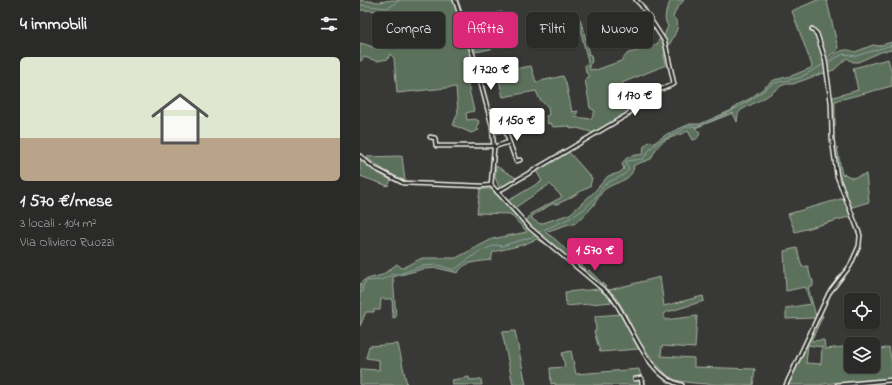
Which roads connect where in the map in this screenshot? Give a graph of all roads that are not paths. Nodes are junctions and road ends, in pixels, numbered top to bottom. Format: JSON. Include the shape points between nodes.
{"nodes":[{"id":1,"x":455,"y":0,"type":"edge"},
{"id":2,"x":636,"y":0,"type":"edge"},
{"id":3,"x":812,"y":29,"type":"dead end"},
{"id":4,"x":506,"y":133,"type":"dead end"},
{"id":5,"x":430,"y":137,"type":"dead end"},
{"id":6,"x":509,"y":142,"type":"junction"},
{"id":7,"x":494,"y":147,"type":"junction"},
{"id":8,"x":360,"y":156,"type":"edge"},
{"id":9,"x":520,"y":160,"type":"dead end"},
{"id":10,"x":490,"y":185,"type":"junction"},
{"id":11,"x":496,"y":192,"type":"junction"},
{"id":12,"x":634,"y":378,"type":"dead end"},
{"id":13,"x":892,"y":380,"type":"edge"},
{"id":14,"x":672,"y":384,"type":"edge"},
{"id":15,"x":642,"y":385,"type":"edge"},
{"id":16,"x":682,"y":385,"type":"edge"},
{"id":17,"x":786,"y":385,"type":"edge"},
{"id":18,"x":837,"y":385,"type":"edge"}],
"edges":[{"from":1,"to":7,"type":"street","via":[[479,74],[492,126]]},
{"from":2,"to":11,"type":"street","via":[[665,42],[674,84],[649,94],[627,115]]},
{"from":3,"to":17,"type":"street","via":[[817,34],[823,52],[837,176],[860,236],[860,243],[848,270],[829,293]]},
{"from":4,"to":6,"type":"street"},
{"from":5,"to":7,"type":"street","via":[[435,138],[436,146]]},
{"from":6,"to":7,"type":"street"},
{"from":6,"to":9,"type":"street","via":[[516,161]]},
{"from":7,"to":10,"type":"street"},
{"from":8,"to":10,"type":"street","via":[[374,168],[403,183]]},
{"from":10,"to":11,"type":"street"},
{"from":11,"to":14,"type":"street","via":[[530,228],[611,296],[642,350]]},
{"from":12,"to":15,"type":"street","via":[[641,378]]},
{"from":13,"to":18,"type":"street"},
{"from":14,"to":16,"type":"street"}]}
